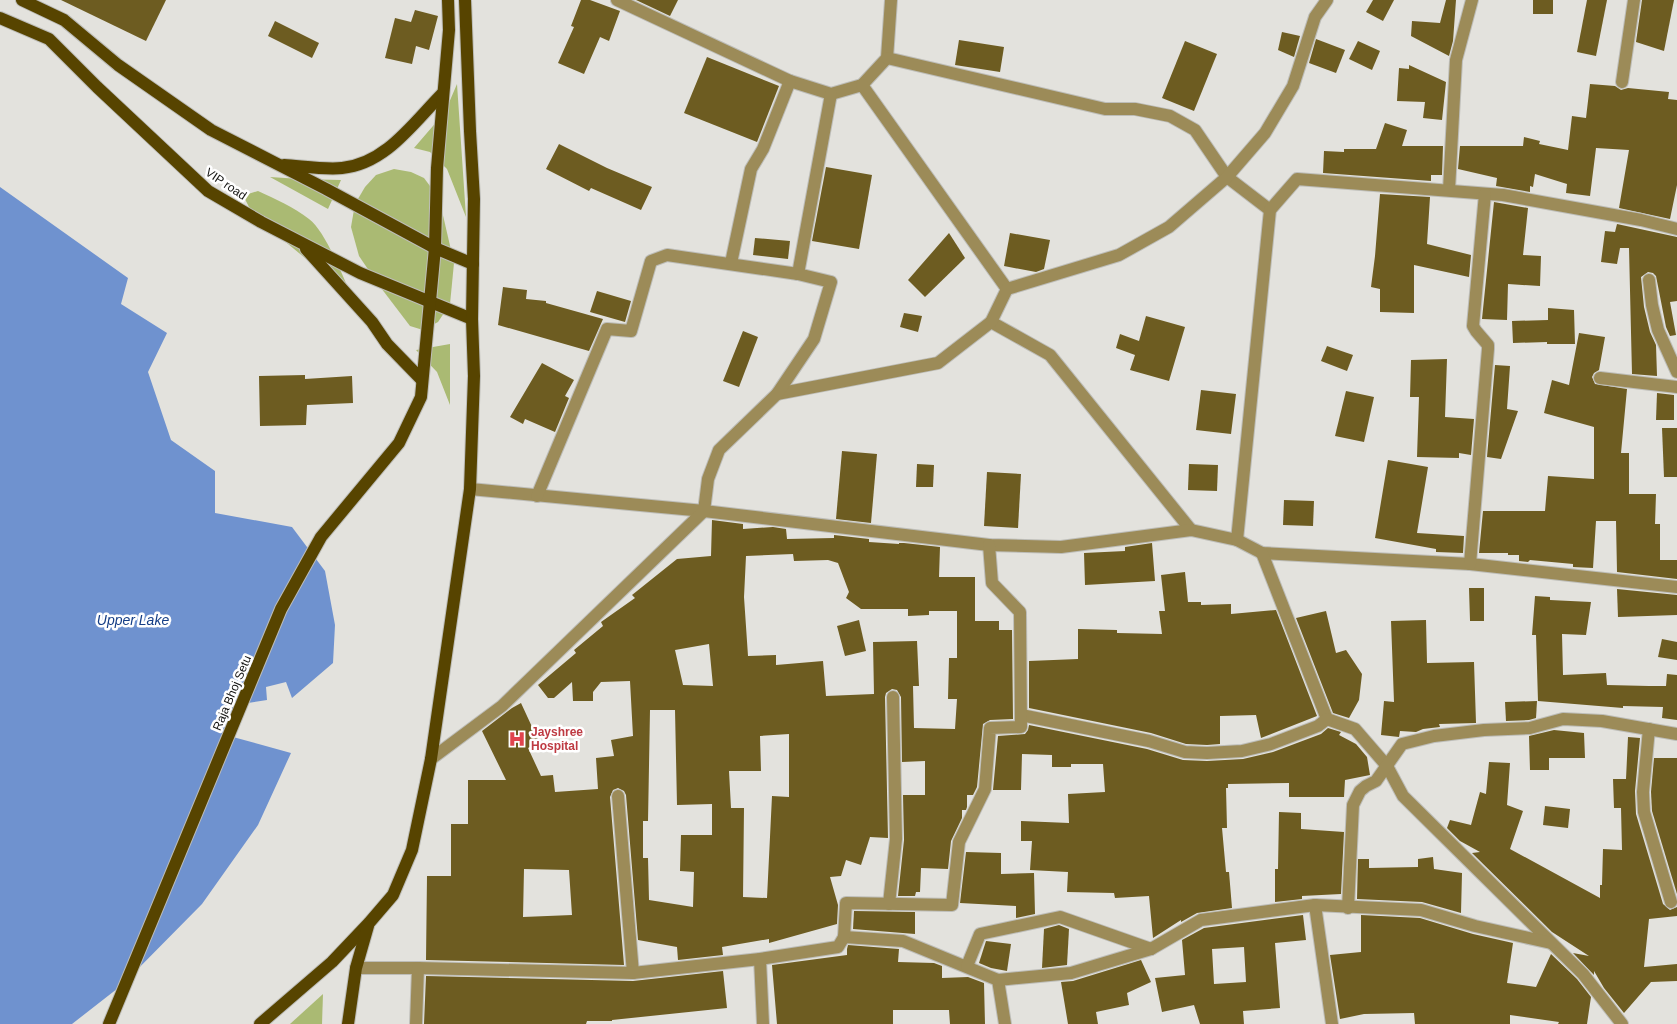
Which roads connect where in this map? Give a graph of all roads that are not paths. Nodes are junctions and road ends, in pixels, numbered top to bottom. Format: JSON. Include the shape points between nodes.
{"nodes":[{"id":1,"x":22,"y":0,"type":"edge"},
{"id":2,"x":448,"y":0,"type":"edge"},
{"id":3,"x":465,"y":0,"type":"edge"},
{"id":4,"x":617,"y":0,"type":"edge"},
{"id":5,"x":891,"y":0,"type":"edge"},
{"id":6,"x":1326,"y":0,"type":"edge"},
{"id":7,"x":1472,"y":0,"type":"edge"},
{"id":8,"x":1634,"y":0,"type":"edge"},
{"id":9,"x":0,"y":18,"type":"edge"},
{"id":10,"x":887,"y":58,"type":"junction"},
{"id":11,"x":790,"y":81,"type":"junction"},
{"id":12,"x":1622,"y":82,"type":"dead end"},
{"id":13,"x":862,"y":85,"type":"junction"},
{"id":14,"x":443,"y":92,"type":"junction"},
{"id":15,"x":831,"y":94,"type":"junction"},
{"id":16,"x":279,"y":164,"type":"junction"},
{"id":17,"x":1227,"y":177,"type":"junction"},
{"id":18,"x":1449,"y":190,"type":"junction"},
{"id":19,"x":1485,"y":194,"type":"junction"},
{"id":20,"x":1270,"y":210,"type":"junction"},
{"id":21,"x":1677,"y":229,"type":"edge"},
{"id":22,"x":301,"y":243,"type":"junction"},
{"id":23,"x":435,"y":248,"type":"junction"},
{"id":24,"x":731,"y":263,"type":"junction"},
{"id":25,"x":473,"y":264,"type":"junction"},
{"id":26,"x":798,"y":274,"type":"junction"},
{"id":27,"x":1649,"y":280,"type":"dead end"},
{"id":28,"x":1007,"y":289,"type":"junction"},
{"id":29,"x":430,"y":303,"type":"junction"},
{"id":30,"x":472,"y":319,"type":"junction"},
{"id":31,"x":991,"y":322,"type":"junction"},
{"id":32,"x":1677,"y":372,"type":"edge"},
{"id":33,"x":1600,"y":378,"type":"dead end"},
{"id":34,"x":422,"y":380,"type":"junction"},
{"id":35,"x":1677,"y":387,"type":"edge"},
{"id":36,"x":777,"y":394,"type":"junction"},
{"id":37,"x":470,"y":489,"type":"junction"},
{"id":38,"x":537,"y":496,"type":"junction"},
{"id":39,"x":704,"y":511,"type":"junction"},
{"id":40,"x":1191,"y":530,"type":"junction"},
{"id":41,"x":1238,"y":540,"type":"junction"},
{"id":42,"x":989,"y":545,"type":"junction"},
{"id":43,"x":1262,"y":553,"type":"junction"},
{"id":44,"x":1470,"y":564,"type":"junction"},
{"id":45,"x":1677,"y":587,"type":"edge"},
{"id":46,"x":893,"y":697,"type":"dead end"},
{"id":47,"x":1021,"y":715,"type":"junction"},
{"id":48,"x":1327,"y":719,"type":"junction"},
{"id":49,"x":1649,"y":729,"type":"junction"},
{"id":50,"x":1677,"y":734,"type":"edge"},
{"id":51,"x":431,"y":759,"type":"junction"},
{"id":52,"x":1386,"y":766,"type":"junction"},
{"id":53,"x":618,"y":796,"type":"dead end"},
{"id":54,"x":1671,"y":902,"type":"dead end"},
{"id":55,"x":889,"y":904,"type":"junction"},
{"id":56,"x":1315,"y":905,"type":"junction"},
{"id":57,"x":1348,"y":908,"type":"junction"},
{"id":58,"x":369,"y":923,"type":"junction"},
{"id":59,"x":844,"y":937,"type":"junction"},
{"id":60,"x":1551,"y":943,"type":"junction"},
{"id":61,"x":1150,"y":948,"type":"junction"},
{"id":62,"x":760,"y":959,"type":"junction"},
{"id":63,"x":967,"y":966,"type":"junction"},
{"id":64,"x":356,"y":968,"type":"junction"},
{"id":65,"x":418,"y":968,"type":"junction"},
{"id":66,"x":633,"y":974,"type":"junction"},
{"id":67,"x":998,"y":980,"type":"junction"},
{"id":68,"x":109,"y":1024,"type":"edge"},
{"id":69,"x":260,"y":1024,"type":"edge"},
{"id":70,"x":348,"y":1024,"type":"edge"},
{"id":71,"x":416,"y":1024,"type":"edge"},
{"id":72,"x":762,"y":1024,"type":"edge"},
{"id":73,"x":1005,"y":1024,"type":"edge"},
{"id":74,"x":1332,"y":1024,"type":"edge"},
{"id":75,"x":1622,"y":1024,"type":"edge"}],
"edges":[{"from":1,"to":16,"type":"main road","via":[[64,20],[118,65],[211,130]]},
{"from":2,"to":14,"type":"main road","via":[[449,30]]},
{"from":3,"to":25,"type":"main road","via":[[474,199]]},
{"from":4,"to":11,"type":"street"},
{"from":5,"to":10,"type":"street"},
{"from":6,"to":17,"type":"street","via":[[1315,17],[1293,86],[1265,134]]},
{"from":7,"to":18,"type":"street","via":[[1456,60]]},
{"from":8,"to":12,"type":"street"},
{"from":9,"to":22,"type":"main road","name":"VIP road","via":[[49,39],[208,191]]},
{"from":10,"to":13,"type":"street"},
{"from":10,"to":17,"type":"street","via":[[1105,109],[1135,108],[1170,116],[1195,130]]},
{"from":11,"to":15,"type":"street"},
{"from":11,"to":24,"type":"street","via":[[763,149],[751,169]]},
{"from":13,"to":15,"type":"street"},
{"from":13,"to":28,"type":"street"},
{"from":14,"to":16,"type":"main road","via":[[395,143],[374,160],[342,168]]},
{"from":14,"to":23,"type":"main road"},
{"from":15,"to":26,"type":"street"},
{"from":16,"to":23,"type":"main road"},
{"from":17,"to":20,"type":"street"},
{"from":17,"to":28,"type":"street","via":[[1168,227],[1119,255]]},
{"from":18,"to":19,"type":"street"},
{"from":18,"to":20,"type":"street","via":[[1297,179]]},
{"from":19,"to":21,"type":"street"},
{"from":19,"to":44,"type":"street","via":[[1474,326],[1488,349]]},
{"from":20,"to":41,"type":"street"},
{"from":22,"to":29,"type":"main road","name":"VIP road"},
{"from":22,"to":34,"type":"main road"},
{"from":23,"to":25,"type":"main road"},
{"from":23,"to":29,"type":"main road"},
{"from":24,"to":26,"type":"street"},
{"from":24,"to":38,"type":"street","via":[[667,255],[651,261],[631,331],[607,328]]},
{"from":25,"to":30,"type":"main road"},
{"from":26,"to":36,"type":"street","via":[[831,282],[814,339]]},
{"from":27,"to":32,"type":"street","via":[[1658,330]]},
{"from":28,"to":31,"type":"street"},
{"from":29,"to":30,"type":"main road","name":"VIP road"},
{"from":29,"to":34,"type":"main road"},
{"from":30,"to":37,"type":"main road","via":[[474,376]]},
{"from":31,"to":36,"type":"street","via":[[938,363]]},
{"from":31,"to":40,"type":"street","via":[[1050,356]]},
{"from":33,"to":35,"type":"street"},
{"from":34,"to":68,"type":"main road","name":"Raja Bhoj Setu","via":[[421,397],[399,443],[321,537],[281,609]]},
{"from":36,"to":39,"type":"street","via":[[720,450],[708,480]]},
{"from":37,"to":38,"type":"street"},
{"from":37,"to":51,"type":"main road"},
{"from":38,"to":39,"type":"street"},
{"from":39,"to":42,"type":"street"},
{"from":39,"to":51,"type":"street","via":[[502,706]]},
{"from":40,"to":41,"type":"street"},
{"from":40,"to":42,"type":"street","via":[[1061,547]]},
{"from":41,"to":43,"type":"street"},
{"from":42,"to":47,"type":"street","via":[[992,583],[1020,612]]},
{"from":43,"to":44,"type":"street"},
{"from":43,"to":48,"type":"street"},
{"from":44,"to":45,"type":"street"},
{"from":46,"to":55,"type":"street","via":[[896,839]]},
{"from":47,"to":48,"type":"street","via":[[1149,741],[1185,752],[1207,753],[1242,751],[1271,744],[1318,726]]},
{"from":47,"to":55,"type":"street","via":[[1022,727],[990,728],[985,789],[959,842],[952,905]]},
{"from":48,"to":52,"type":"street","via":[[1355,729]]},
{"from":49,"to":50,"type":"street"},
{"from":49,"to":52,"type":"street","via":[[1602,721],[1563,719],[1530,728],[1434,736],[1402,744]]},
{"from":49,"to":54,"type":"street","via":[[1644,812]]},
{"from":51,"to":58,"type":"main road","via":[[412,850],[393,895]]},
{"from":52,"to":57,"type":"street","via":[[1376,781],[1360,791],[1353,805]]},
{"from":52,"to":60,"type":"street","via":[[1403,796]]},
{"from":53,"to":66,"type":"street"},
{"from":55,"to":59,"type":"street","via":[[846,903]]},
{"from":56,"to":57,"type":"street"},
{"from":56,"to":61,"type":"street","via":[[1200,920]]},
{"from":56,"to":74,"type":"street"},
{"from":57,"to":60,"type":"street","via":[[1421,910]]},
{"from":58,"to":64,"type":"main road"},
{"from":58,"to":69,"type":"main road","via":[[332,962]]},
{"from":59,"to":62,"type":"street","via":[[838,947]]},
{"from":59,"to":63,"type":"street","via":[[903,941]]},
{"from":60,"to":75,"type":"street","via":[[1583,974]]},
{"from":61,"to":63,"type":"street","via":[[1060,917],[980,934]]},
{"from":61,"to":67,"type":"street","via":[[1071,973]]},
{"from":62,"to":66,"type":"street"},
{"from":62,"to":72,"type":"street"},
{"from":63,"to":67,"type":"street"},
{"from":64,"to":65,"type":"street"},
{"from":64,"to":70,"type":"main road"},
{"from":65,"to":66,"type":"street"},
{"from":65,"to":71,"type":"street"},
{"from":67,"to":73,"type":"street"}]}
